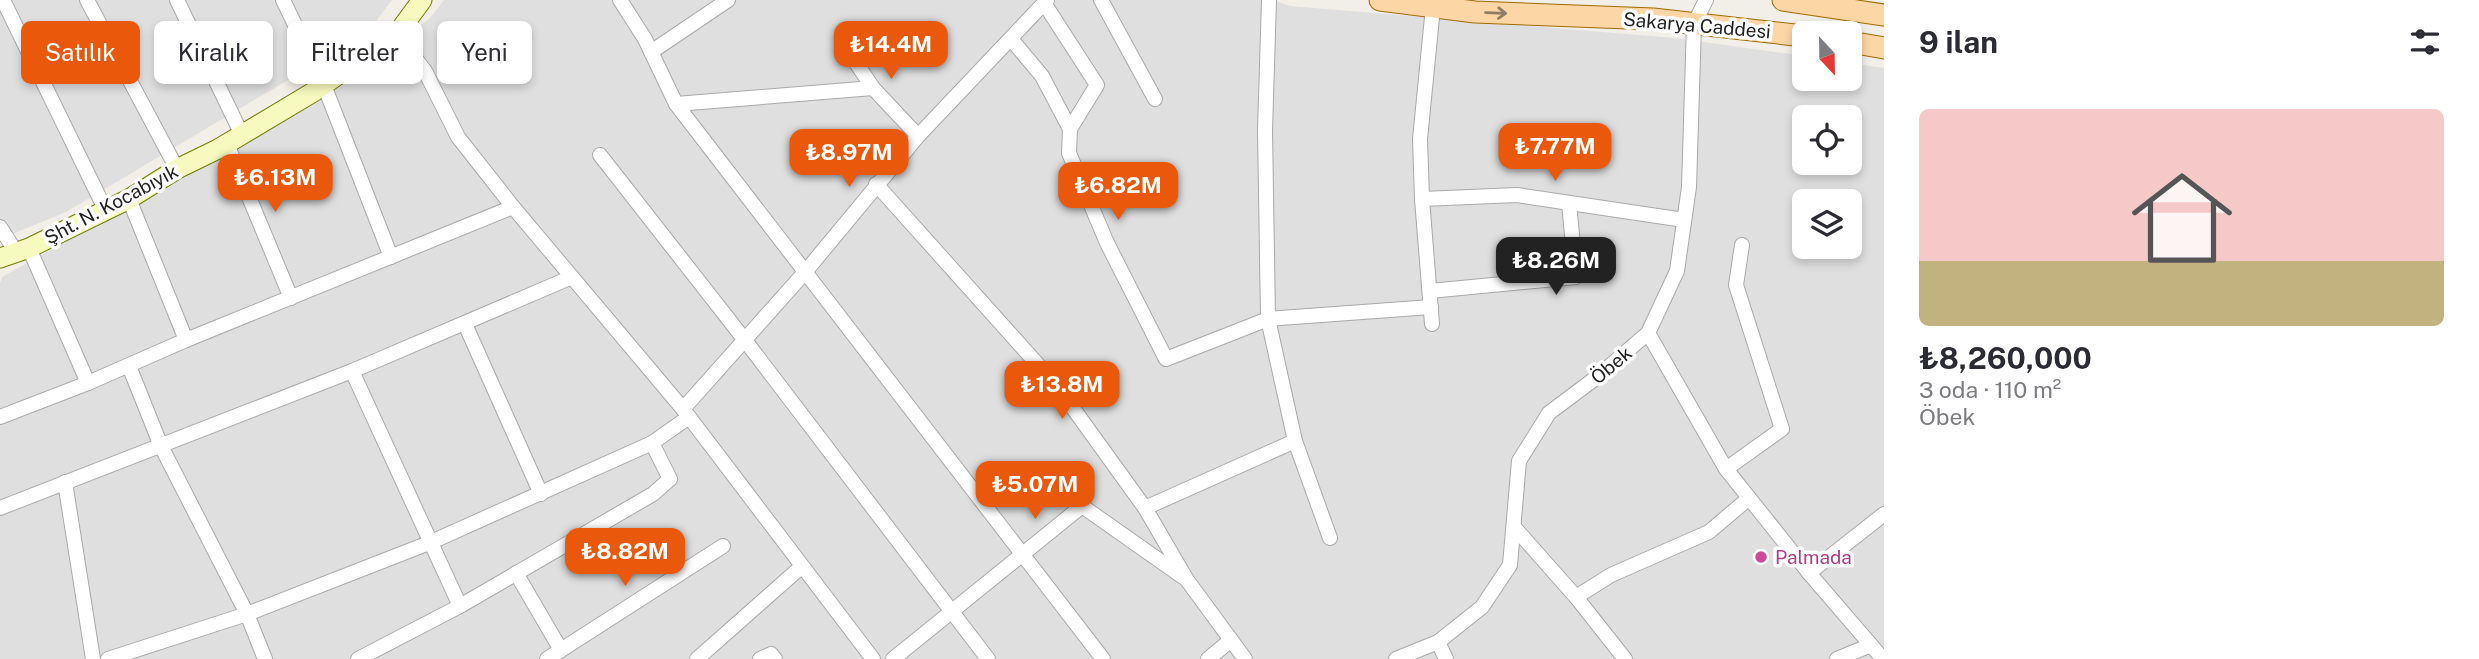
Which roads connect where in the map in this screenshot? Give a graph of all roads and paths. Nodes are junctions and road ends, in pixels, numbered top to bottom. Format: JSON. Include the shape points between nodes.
{"nodes":[{"id":1,"x":3,"y":0,"type":"edge"},
{"id":2,"x":87,"y":0,"type":"edge"},
{"id":3,"x":177,"y":0,"type":"edge"},
{"id":4,"x":283,"y":0,"type":"edge"},
{"id":5,"x":422,"y":0,"type":"edge"},
{"id":6,"x":620,"y":0,"type":"edge"},
{"id":7,"x":728,"y":0,"type":"edge"},
{"id":8,"x":1101,"y":0,"type":"edge"},
{"id":9,"x":1269,"y":0,"type":"edge"},
{"id":10,"x":1380,"y":0,"type":"edge"},
{"id":11,"x":1706,"y":0,"type":"edge"},
{"id":12,"x":1783,"y":0,"type":"edge"},
{"id":13,"x":1046,"y":2,"type":"edge"},
{"id":14,"x":1832,"y":3,"type":"edge"},
{"id":15,"x":1433,"y":7,"type":"junction"},
{"id":16,"x":1884,"y":15,"type":"edge"},
{"id":17,"x":407,"y":21,"type":"edge"},
{"id":18,"x":1694,"y":24,"type":"junction"},
{"id":19,"x":1792,"y":35,"type":"edge"},
{"id":20,"x":1011,"y":39,"type":"junction"},
{"id":21,"x":843,"y":43,"type":"dead end"},
{"id":22,"x":1862,"y":44,"type":"edge"},
{"id":23,"x":1884,"y":48,"type":"edge"},
{"id":24,"x":651,"y":52,"type":"junction"},
{"id":25,"x":423,"y":68,"type":"edge"},
{"id":26,"x":324,"y":85,"type":"junction"},
{"id":27,"x":873,"y":88,"type":"junction"},
{"id":28,"x":1155,"y":99,"type":"dead end"},
{"id":29,"x":676,"y":104,"type":"junction"},
{"id":30,"x":1070,"y":129,"type":"junction"},
{"id":31,"x":918,"y":136,"type":"junction"},
{"id":32,"x":234,"y":140,"type":"junction"},
{"id":33,"x":600,"y":155,"type":"dead end"},
{"id":34,"x":177,"y":169,"type":"junction"},
{"id":35,"x":876,"y":184,"type":"junction"},
{"id":36,"x":129,"y":199,"type":"junction"},
{"id":37,"x":1422,"y":199,"type":"junction"},
{"id":38,"x":1569,"y":202,"type":"junction"},
{"id":39,"x":513,"y":207,"type":"junction"},
{"id":40,"x":105,"y":209,"type":"junction"},
{"id":41,"x":1684,"y":220,"type":"junction"},
{"id":42,"x":0,"y":227,"type":"edge"},
{"id":43,"x":1742,"y":245,"type":"dead end"},
{"id":44,"x":11,"y":255,"type":"edge"},
{"id":45,"x":391,"y":257,"type":"junction"},
{"id":46,"x":806,"y":271,"type":"junction"},
{"id":47,"x":572,"y":277,"type":"junction"},
{"id":48,"x":1430,"y":291,"type":"junction"},
{"id":49,"x":290,"y":298,"type":"junction"},
{"id":50,"x":1431,"y":307,"type":"junction"},
{"id":51,"x":1268,"y":319,"type":"junction"},
{"id":52,"x":465,"y":324,"type":"junction"},
{"id":53,"x":1432,"y":324,"type":"dead end"},
{"id":54,"x":1648,"y":333,"type":"junction"},
{"id":55,"x":744,"y":339,"type":"junction"},
{"id":56,"x":186,"y":340,"type":"junction"},
{"id":57,"x":129,"y":366,"type":"junction"},
{"id":58,"x":352,"y":372,"type":"junction"},
{"id":59,"x":88,"y":383,"type":"junction"},
{"id":60,"x":686,"y":413,"type":"junction"},
{"id":61,"x":0,"y":417,"type":"edge"},
{"id":62,"x":1295,"y":441,"type":"junction"},
{"id":63,"x":652,"y":443,"type":"junction"},
{"id":64,"x":161,"y":446,"type":"junction"},
{"id":65,"x":1726,"y":470,"type":"junction"},
{"id":66,"x":65,"y":482,"type":"junction"},
{"id":67,"x":541,"y":494,"type":"junction"},
{"id":68,"x":1749,"y":498,"type":"junction"},
{"id":69,"x":0,"y":508,"type":"edge"},
{"id":70,"x":1145,"y":508,"type":"junction"},
{"id":71,"x":1884,"y":514,"type":"edge"},
{"id":72,"x":1514,"y":527,"type":"junction"},
{"id":73,"x":1330,"y":538,"type":"dead end"},
{"id":74,"x":429,"y":543,"type":"junction"},
{"id":75,"x":723,"y":546,"type":"dead end"},
{"id":76,"x":1022,"y":555,"type":"junction"},
{"id":77,"x":801,"y":567,"type":"junction"},
{"id":78,"x":516,"y":573,"type":"junction"},
{"id":79,"x":1809,"y":573,"type":"junction"},
{"id":80,"x":1187,"y":580,"type":"junction"},
{"id":81,"x":1576,"y":597,"type":"junction"},
{"id":82,"x":460,"y":606,"type":"junction"},
{"id":83,"x":951,"y":612,"type":"junction"},
{"id":84,"x":247,"y":614,"type":"junction"},
{"id":85,"x":1231,"y":640,"type":"junction"},
{"id":86,"x":1438,"y":642,"type":"junction"},
{"id":87,"x":1871,"y":645,"type":"junction"},
{"id":88,"x":561,"y":650,"type":"junction"},
{"id":89,"x":93,"y":659,"type":"edge"},
{"id":90,"x":108,"y":659,"type":"edge"},
{"id":91,"x":265,"y":659,"type":"edge"},
{"id":92,"x":358,"y":659,"type":"edge"},
{"id":93,"x":547,"y":659,"type":"edge"},
{"id":94,"x":697,"y":659,"type":"edge"},
{"id":95,"x":760,"y":659,"type":"edge"},
{"id":96,"x":775,"y":659,"type":"edge"},
{"id":97,"x":873,"y":659,"type":"edge"},
{"id":98,"x":893,"y":659,"type":"edge"},
{"id":99,"x":988,"y":659,"type":"edge"},
{"id":100,"x":1103,"y":659,"type":"edge"},
{"id":101,"x":1209,"y":659,"type":"edge"},
{"id":102,"x":1245,"y":659,"type":"edge"},
{"id":103,"x":1396,"y":659,"type":"edge"},
{"id":104,"x":1446,"y":659,"type":"edge"},
{"id":105,"x":1625,"y":659,"type":"edge"},
{"id":106,"x":1837,"y":659,"type":"edge"},
{"id":107,"x":1883,"y":659,"type":"edge"}],
"edges":[{"from":1,"to":40,"type":"street"},
{"from":2,"to":34,"type":"street"},
{"from":3,"to":32,"type":"street"},
{"from":4,"to":26,"type":"street"},
{"from":5,"to":17,"type":"street","name":"Şht. N. Kocabıyık"},
{"from":6,"to":24,"type":"street"},
{"from":7,"to":24,"type":"street"},
{"from":8,"to":28,"type":"street"},
{"from":9,"to":51,"type":"street","via":[[1265,130]]},
{"from":10,"to":15,"type":"main road","name":"Sakarya Caddesi"},
{"from":11,"to":18,"type":"street","name":"Öbek"},
{"from":12,"to":14,"type":"main road","name":"Sakarya Caddesi"},
{"from":13,"to":20,"type":"street"},
{"from":13,"to":30,"type":"street","via":[[1097,85]]},
{"from":14,"to":16,"type":"main road","name":"Sakarya Caddesi"},
{"from":15,"to":18,"type":"main road","name":"Sakarya Caddesi","one_way":true},
{"from":15,"to":37,"type":"street","via":[[1420,139]]},
{"from":18,"to":19,"type":"main road","name":"Sakarya Caddesi"},
{"from":18,"to":41,"type":"street","name":"Öbek"},
{"from":20,"to":30,"type":"street","via":[[1042,76]]},
{"from":20,"to":31,"type":"street"},
{"from":21,"to":27,"type":"street"},
{"from":22,"to":23,"type":"main road"},
{"from":24,"to":29,"type":"street"},
{"from":25,"to":39,"type":"street","via":[[458,137]]},
{"from":26,"to":32,"type":"street","name":"Şht. N. Kocabıyık"},
{"from":26,"to":45,"type":"street"},
{"from":27,"to":29,"type":"street"},
{"from":27,"to":31,"type":"street"},
{"from":29,"to":46,"type":"street"},
{"from":30,"to":51,"type":"street","via":[[1069,153],[1107,243],[1167,359]]},
{"from":31,"to":35,"type":"street"},
{"from":32,"to":34,"type":"street","name":"Şht. N. Kocabıyık"},
{"from":32,"to":49,"type":"street"},
{"from":33,"to":55,"type":"street"},
{"from":34,"to":36,"type":"street","name":"Şht. N. Kocabıyık"},
{"from":35,"to":46,"type":"street"},
{"from":35,"to":70,"type":"street","via":[[1058,386]]},
{"from":36,"to":40,"type":"street","name":"Şht. N. Kocabıyık"},
{"from":36,"to":56,"type":"street"},
{"from":37,"to":38,"type":"street","via":[[1517,195]]},
{"from":37,"to":48,"type":"street"},
{"from":38,"to":41,"type":"street"},
{"from":38,"to":48,"type":"street","via":[[1576,277]]},
{"from":39,"to":45,"type":"street"},
{"from":39,"to":47,"type":"street"},
{"from":40,"to":44,"type":"street","name":"Şht. N. Kocabıyık"},
{"from":41,"to":54,"type":"street","name":"Öbek","via":[[1676,271]]},
{"from":42,"to":44,"type":"street"},
{"from":43,"to":65,"type":"street","via":[[1736,285],[1783,429]]},
{"from":44,"to":59,"type":"street"},
{"from":45,"to":49,"type":"street"},
{"from":46,"to":55,"type":"street"},
{"from":46,"to":76,"type":"street"},
{"from":47,"to":52,"type":"street"},
{"from":47,"to":60,"type":"street"},
{"from":48,"to":50,"type":"street"},
{"from":49,"to":56,"type":"street"},
{"from":50,"to":51,"type":"street"},
{"from":50,"to":53,"type":"street"},
{"from":51,"to":62,"type":"street"},
{"from":52,"to":58,"type":"street"},
{"from":52,"to":67,"type":"street"},
{"from":54,"to":65,"type":"street"},
{"from":54,"to":72,"type":"street","name":"Öbek","via":[[1549,413],[1518,461]]},
{"from":55,"to":60,"type":"street"},
{"from":55,"to":83,"type":"street"},
{"from":56,"to":57,"type":"street"},
{"from":57,"to":59,"type":"street"},
{"from":57,"to":64,"type":"street"},
{"from":58,"to":64,"type":"street"},
{"from":58,"to":74,"type":"street"},
{"from":59,"to":61,"type":"street"},
{"from":60,"to":63,"type":"street"},
{"from":60,"to":77,"type":"street"},
{"from":62,"to":70,"type":"street"},
{"from":62,"to":73,"type":"street"},
{"from":63,"to":67,"type":"street"},
{"from":63,"to":78,"type":"street","via":[[670,479],[653,494]]},
{"from":64,"to":66,"type":"street"},
{"from":64,"to":84,"type":"street"},
{"from":65,"to":68,"type":"street"},
{"from":66,"to":69,"type":"street"},
{"from":66,"to":89,"type":"street"},
{"from":67,"to":74,"type":"street"},
{"from":68,"to":79,"type":"street"},
{"from":68,"to":81,"type":"street","via":[[1709,532],[1611,575]]},
{"from":70,"to":80,"type":"street"},
{"from":71,"to":79,"type":"street"},
{"from":72,"to":81,"type":"street"},
{"from":72,"to":86,"type":"street","name":"Öbek","via":[[1510,565],[1482,607]]},
{"from":74,"to":82,"type":"street"},
{"from":74,"to":84,"type":"street"},
{"from":75,"to":88,"type":"street"},
{"from":76,"to":80,"type":"street","via":[[1082,506]]},
{"from":76,"to":83,"type":"street"},
{"from":76,"to":100,"type":"street"},
{"from":77,"to":94,"type":"street"},
{"from":77,"to":97,"type":"street"},
{"from":78,"to":82,"type":"street"},
{"from":78,"to":88,"type":"street"},
{"from":79,"to":87,"type":"street"},
{"from":80,"to":85,"type":"street"},
{"from":81,"to":105,"type":"street"},
{"from":82,"to":92,"type":"street"},
{"from":83,"to":98,"type":"street"},
{"from":83,"to":99,"type":"street"},
{"from":84,"to":90,"type":"street"},
{"from":84,"to":91,"type":"street"},
{"from":85,"to":101,"type":"street"},
{"from":85,"to":102,"type":"street"},
{"from":86,"to":103,"type":"street","name":"Öbek"},
{"from":86,"to":104,"type":"street"},
{"from":87,"to":106,"type":"street"},
{"from":87,"to":107,"type":"street"},
{"from":88,"to":93,"type":"street"},
{"from":95,"to":96,"type":"street","via":[[771,654]]}]}
